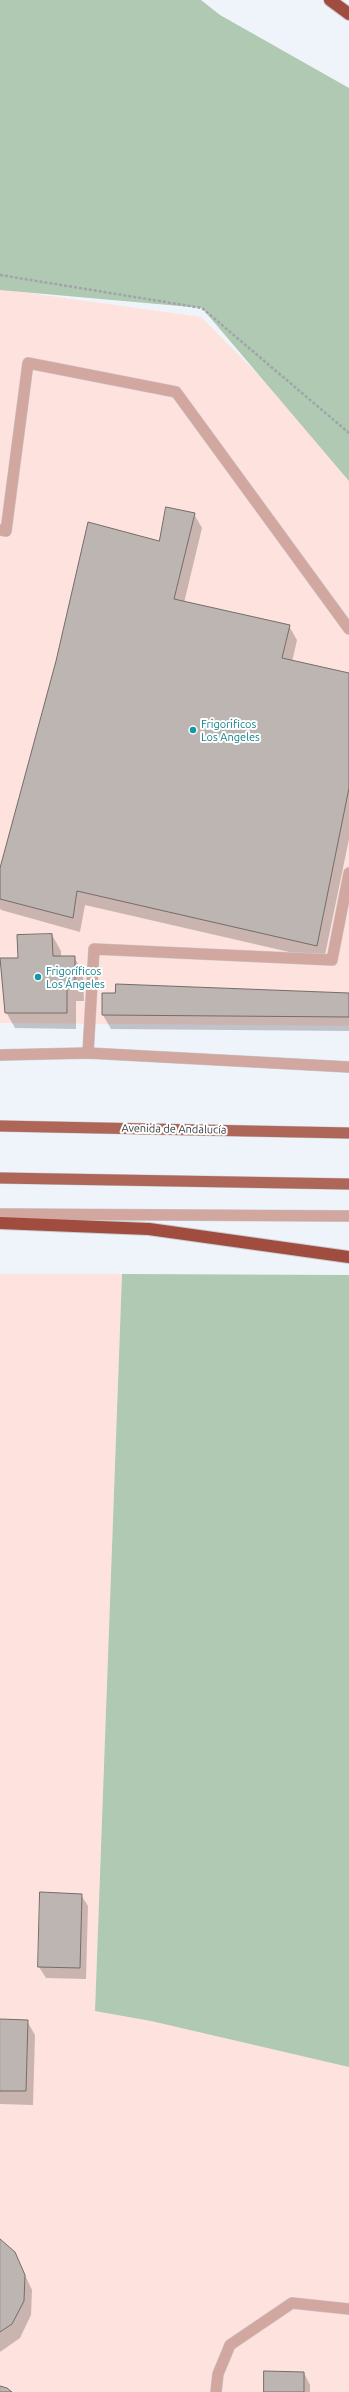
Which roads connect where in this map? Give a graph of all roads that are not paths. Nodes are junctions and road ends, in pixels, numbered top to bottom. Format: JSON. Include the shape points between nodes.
{"nodes":[{"id":1,"x":330,"y":0,"type":"edge"},
{"id":2,"x":349,"y":14,"type":"edge"},
{"id":3,"x":0,"y":530,"type":"edge"},
{"id":4,"x":349,"y":629,"type":"edge"},
{"id":5,"x":349,"y":874,"type":"edge"},
{"id":6,"x":88,"y":1053,"type":"junction"},
{"id":7,"x":0,"y":1055,"type":"edge"},
{"id":8,"x":349,"y":1067,"type":"edge"},
{"id":9,"x":0,"y":1126,"type":"edge"},
{"id":10,"x":349,"y":1133,"type":"edge"},
{"id":11,"x":0,"y":1178,"type":"edge"},
{"id":12,"x":349,"y":1184,"type":"edge"},
{"id":13,"x":0,"y":1214,"type":"edge"},
{"id":14,"x":349,"y":1216,"type":"edge"},
{"id":15,"x":0,"y":1223,"type":"edge"},
{"id":16,"x":349,"y":1257,"type":"edge"},
{"id":17,"x":349,"y":2309,"type":"edge"},
{"id":18,"x":216,"y":2392,"type":"edge"}],
"edges":[{"from":1,"to":2,"type":"highway"},
{"from":3,"to":4,"type":"street","via":[[6,531],[28,362],[176,392]]},
{"from":5,"to":6,"type":"street","via":[[332,960],[94,949]]},
{"from":6,"to":7,"type":"street"},
{"from":6,"to":8,"type":"street"},
{"from":9,"to":10,"type":"main road","name":"Avenida de Andalucía"},
{"from":11,"to":12,"type":"main road"},
{"from":13,"to":14,"type":"street"},
{"from":15,"to":16,"type":"highway","via":[[150,1229]]},
{"from":17,"to":18,"type":"street","via":[[292,2303],[230,2345],[218,2374]]}]}
